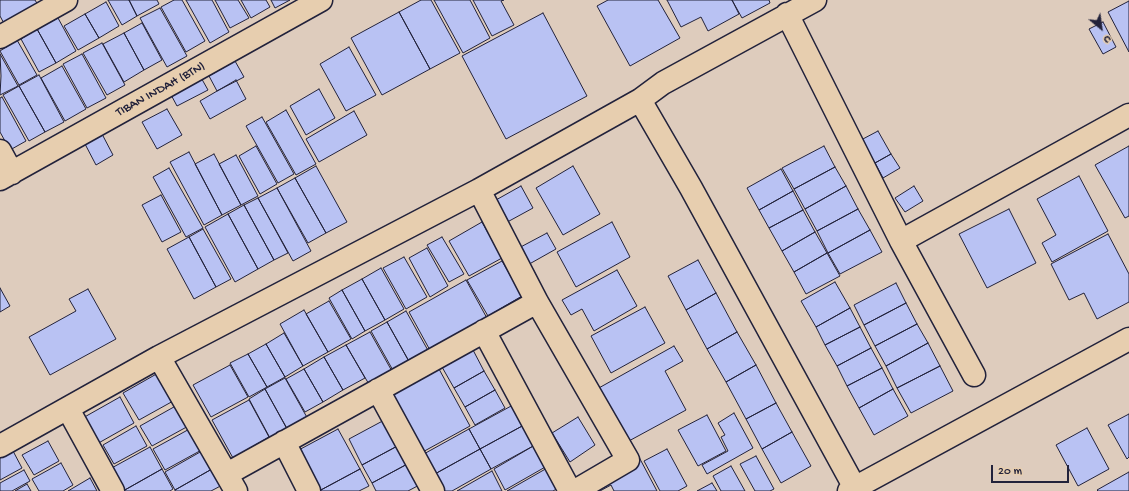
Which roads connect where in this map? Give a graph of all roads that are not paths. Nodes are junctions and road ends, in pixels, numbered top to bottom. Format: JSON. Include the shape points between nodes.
{"nodes":[{"id":1,"x":321,"y":0,"type":"edge"},
{"id":2,"x":815,"y":0,"type":"edge"},
{"id":3,"x":64,"y":1,"type":"edge"},
{"id":4,"x":787,"y":14,"type":"junction"},
{"id":5,"x":0,"y":37,"type":"edge"},
{"id":6,"x":640,"y":100,"type":"junction"},
{"id":7,"x":1129,"y":115,"type":"edge"},
{"id":8,"x":0,"y":151,"type":"edge"},
{"id":9,"x":6,"y":176,"type":"edge"},
{"id":10,"x":479,"y":190,"type":"junction"},
{"id":11,"x":901,"y":241,"type":"junction"},
{"id":12,"x":537,"y":302,"type":"junction"},
{"id":13,"x":484,"y":331,"type":"junction"},
{"id":14,"x":1129,"y":339,"type":"edge"},
{"id":15,"x":159,"y":357,"type":"junction"},
{"id":16,"x":974,"y":376,"type":"dead end"},
{"id":17,"x":378,"y":390,"type":"junction"},
{"id":18,"x":68,"y":409,"type":"junction"},
{"id":19,"x":284,"y":442,"type":"junction"},
{"id":20,"x":0,"y":446,"type":"edge"},
{"id":21,"x":231,"y":482,"type":"edge"},
{"id":22,"x":852,"y":489,"type":"edge"},
{"id":23,"x":113,"y":491,"type":"edge"},
{"id":24,"x":310,"y":491,"type":"edge"},
{"id":25,"x":433,"y":491,"type":"edge"},
{"id":26,"x":570,"y":491,"type":"edge"},
{"id":27,"x":575,"y":491,"type":"edge"}],
"edges":[{"from":1,"to":9,"type":"street","name":"TIBAN INDAH (BTN)"},
{"from":2,"to":4,"type":"street"},
{"from":3,"to":5,"type":"street"},
{"from":4,"to":6,"type":"street","via":[[663,83]]},
{"from":4,"to":11,"type":"street"},
{"from":6,"to":10,"type":"street"},
{"from":6,"to":22,"type":"street","via":[[691,188]]},
{"from":7,"to":11,"type":"street"},
{"from":8,"to":9,"type":"street"},
{"from":10,"to":12,"type":"street"},
{"from":10,"to":15,"type":"street"},
{"from":11,"to":16,"type":"street"},
{"from":12,"to":13,"type":"street"},
{"from":12,"to":27,"type":"street","via":[[628,460]]},
{"from":13,"to":17,"type":"street"},
{"from":13,"to":26,"type":"street"},
{"from":14,"to":22,"type":"street"},
{"from":15,"to":18,"type":"street"},
{"from":15,"to":21,"type":"street"},
{"from":17,"to":19,"type":"street"},
{"from":17,"to":25,"type":"street"},
{"from":18,"to":20,"type":"street"},
{"from":18,"to":23,"type":"street"},
{"from":19,"to":21,"type":"street"},
{"from":19,"to":24,"type":"street"}]}
